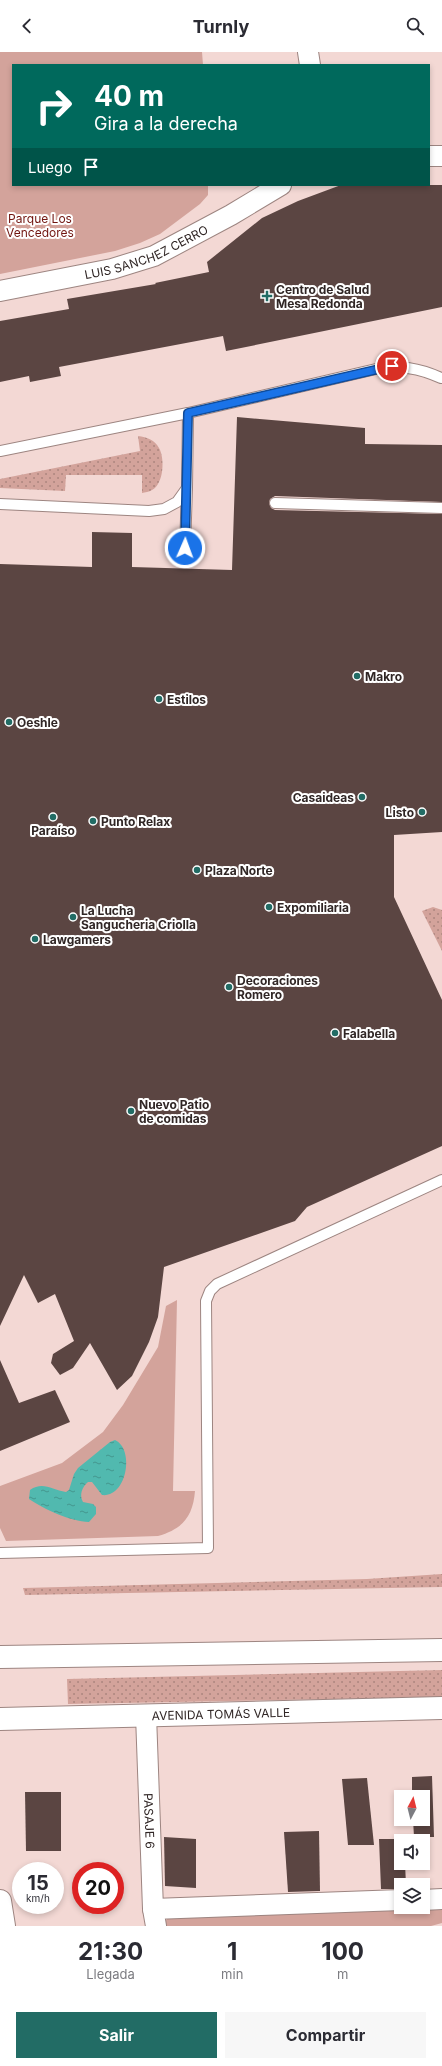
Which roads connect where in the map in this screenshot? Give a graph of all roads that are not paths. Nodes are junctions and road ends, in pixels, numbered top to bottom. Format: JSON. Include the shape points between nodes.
{"nodes":[{"id":1,"x":308,"y":52,"type":"edge"},
{"id":2,"x":310,"y":64,"type":"edge"},
{"id":3,"x":430,"y":156,"type":"edge"},
{"id":4,"x":442,"y":156,"type":"edge"},
{"id":5,"x":279,"y":186,"type":"edge"},
{"id":6,"x":0,"y":291,"type":"edge"},
{"id":7,"x":442,"y":378,"type":"edge"},
{"id":8,"x":188,"y":413,"type":"junction"},
{"id":9,"x":0,"y":451,"type":"edge"},
{"id":10,"x":187,"y":488,"type":"junction"},
{"id":11,"x":275,"y":503,"type":"dead end"},
{"id":12,"x":0,"y":504,"type":"edge"},
{"id":13,"x":442,"y":508,"type":"edge"},
{"id":14,"x":185,"y":548,"type":"dead end"},
{"id":15,"x":442,"y":1180,"type":"edge"},
{"id":16,"x":0,"y":1553,"type":"edge"},
{"id":17,"x":442,"y":1650,"type":"edge"},
{"id":18,"x":0,"y":1658,"type":"edge"},
{"id":19,"x":442,"y":1708,"type":"edge"},
{"id":20,"x":146,"y":1715,"type":"junction"},
{"id":21,"x":0,"y":1719,"type":"edge"},
{"id":22,"x":442,"y":1899,"type":"edge"},
{"id":23,"x":430,"y":1900,"type":"edge"},
{"id":24,"x":394,"y":1901,"type":"edge"},
{"id":25,"x":0,"y":1902,"type":"edge"},
{"id":26,"x":155,"y":1918,"type":"edge"},
{"id":27,"x":4,"y":1926,"type":"edge"}],
"edges":[{"from":1,"to":2,"type":"street"},
{"from":3,"to":4,"type":"street"},
{"from":5,"to":6,"type":"street","name":"LUIS SANCHEZ CERRO","via":[[154,256],[112,269]]},
{"from":7,"to":8,"type":"lane","via":[[425,370],[392,366]]},
{"from":8,"to":9,"type":"lane"},
{"from":8,"to":10,"type":"lane"},
{"from":10,"to":12,"type":"lane","via":[[177,502],[164,509],[149,511]]},
{"from":10,"to":14,"type":"lane"},
{"from":11,"to":13,"type":"lane"},
{"from":15,"to":16,"type":"lane","via":[[217,1284],[210,1292],[206,1301],[208,1548]]},
{"from":17,"to":18,"type":"main road"},
{"from":19,"to":20,"type":"main road","name":"AVENIDA TOMÁS VALLE"},
{"from":20,"to":21,"type":"main road","name":"AVENIDA TOMÁS VALLE"},
{"from":20,"to":26,"type":"street","name":"PASAJE 6"},
{"from":22,"to":23,"type":"street"},
{"from":24,"to":26,"type":"street"},
{"from":25,"to":27,"type":"main road"}]}
